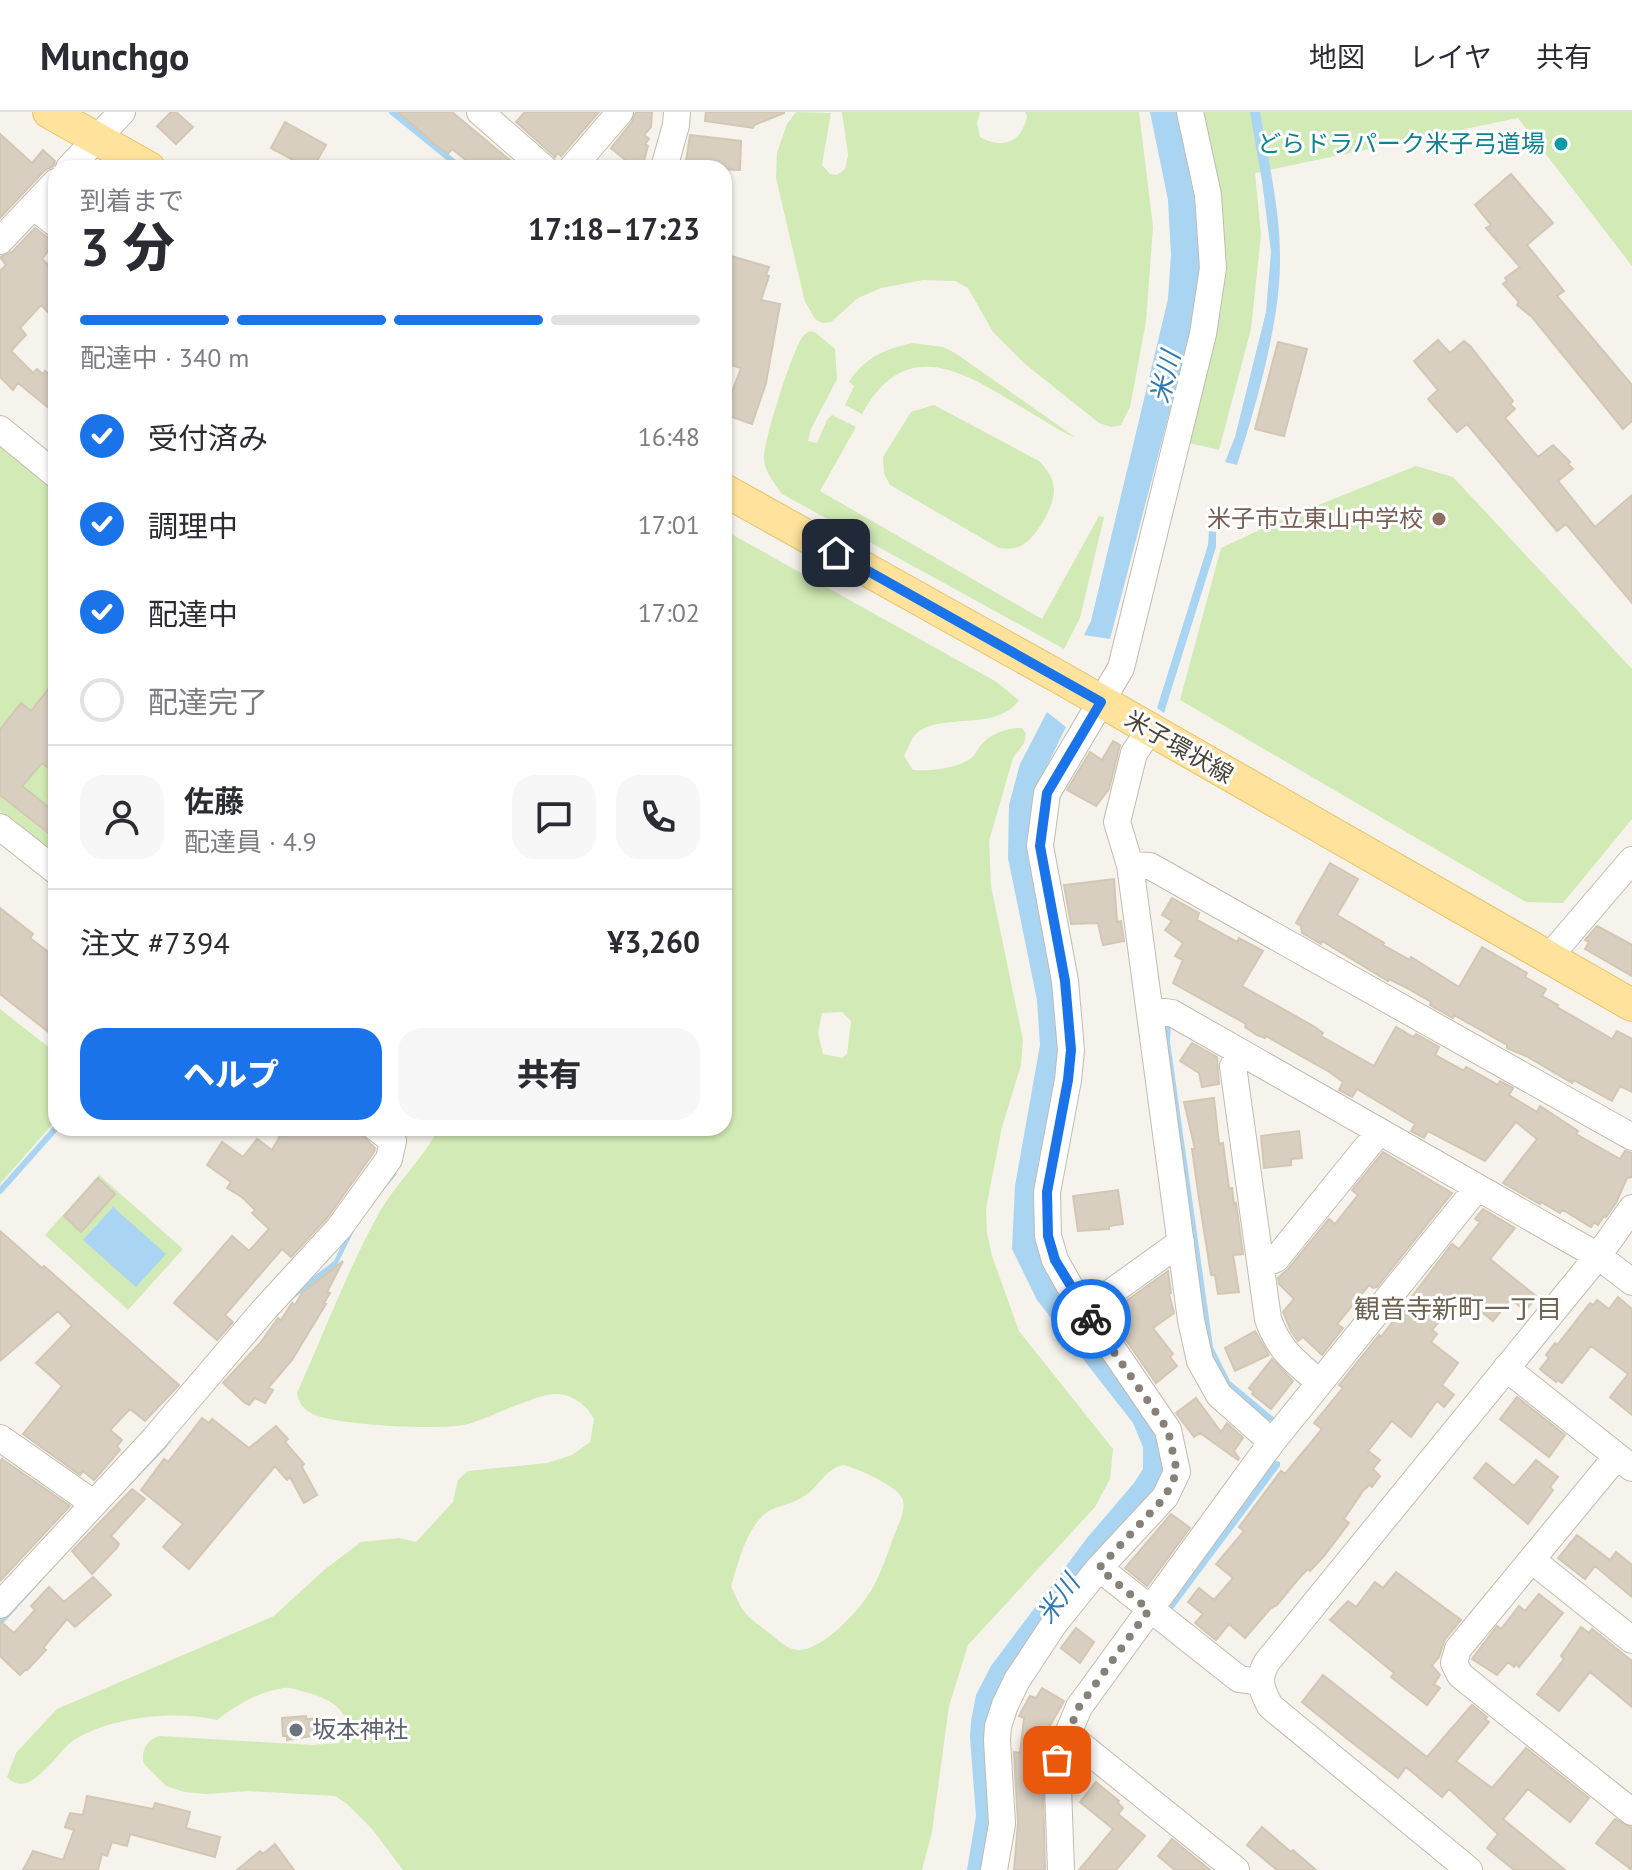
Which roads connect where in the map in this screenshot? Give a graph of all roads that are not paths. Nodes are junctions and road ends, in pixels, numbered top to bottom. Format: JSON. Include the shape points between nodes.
{"nodes":[{"id":1,"x":49,"y":112,"type":"edge"},
{"id":2,"x":122,"y":112,"type":"edge"},
{"id":3,"x":480,"y":112,"type":"edge"},
{"id":4,"x":620,"y":112,"type":"edge"},
{"id":5,"x":677,"y":112,"type":"edge"},
{"id":6,"x":1190,"y":112,"type":"edge"},
{"id":7,"x":97,"y":139,"type":"junction"},
{"id":8,"x":77,"y":160,"type":"edge"},
{"id":9,"x":135,"y":160,"type":"edge"},
{"id":10,"x":535,"y":160,"type":"edge"},
{"id":11,"x":579,"y":160,"type":"edge"},
{"id":12,"x":666,"y":160,"type":"edge"},
{"id":13,"x":48,"y":190,"type":"edge"},
{"id":14,"x":33,"y":206,"type":"junction"},
{"id":15,"x":48,"y":218,"type":"edge"},
{"id":16,"x":0,"y":241,"type":"edge"},
{"id":17,"x":0,"y":429,"type":"edge"},
{"id":18,"x":48,"y":468,"type":"edge"},
{"id":19,"x":732,"y":494,"type":"edge"},
{"id":20,"x":1101,"y":702,"type":"junction"},
{"id":21,"x":1150,"y":730,"type":"junction"},
{"id":22,"x":0,"y":827,"type":"edge"},
{"id":23,"x":1631,"y":861,"type":"edge"},
{"id":24,"x":48,"y":865,"type":"edge"},
{"id":25,"x":1130,"y":865,"type":"junction"},
{"id":26,"x":1549,"y":957,"type":"junction"},
{"id":27,"x":1632,"y":1005,"type":"edge"},
{"id":28,"x":1150,"y":1010,"type":"junction"},
{"id":29,"x":1242,"y":1053,"type":"junction"},
{"id":30,"x":1379,"y":1132,"type":"junction"},
{"id":31,"x":386,"y":1136,"type":"edge"},
{"id":32,"x":1632,"y":1137,"type":"edge"},
{"id":33,"x":1477,"y":1188,"type":"junction"},
{"id":34,"x":1632,"y":1208,"type":"edge"},
{"id":35,"x":1181,"y":1242,"type":"junction"},
{"id":36,"x":1598,"y":1256,"type":"junction"},
{"id":37,"x":1261,"y":1265,"type":"junction"},
{"id":38,"x":1632,"y":1282,"type":"edge"},
{"id":39,"x":1085,"y":1311,"type":"junction"},
{"id":40,"x":1506,"y":1368,"type":"junction"},
{"id":41,"x":1319,"y":1382,"type":"junction"},
{"id":42,"x":2,"y":1442,"type":"edge"},
{"id":43,"x":1272,"y":1442,"type":"junction"},
{"id":44,"x":1624,"y":1462,"type":"edge"},
{"id":45,"x":93,"y":1503,"type":"junction"},
{"id":46,"x":1533,"y":1561,"type":"junction"},
{"id":47,"x":1099,"y":1568,"type":"junction"},
{"id":48,"x":0,"y":1605,"type":"edge"},
{"id":49,"x":1149,"y":1610,"type":"junction"},
{"id":50,"x":1632,"y":1640,"type":"edge"},
{"id":51,"x":1260,"y":1682,"type":"junction"},
{"id":52,"x":1067,"y":1734,"type":"junction"},
{"id":53,"x":1632,"y":1812,"type":"edge"},
{"id":54,"x":994,"y":1870,"type":"edge"},
{"id":55,"x":1061,"y":1870,"type":"edge"},
{"id":56,"x":1236,"y":1870,"type":"edge"},
{"id":57,"x":1469,"y":1870,"type":"edge"}],
"edges":[{"from":1,"to":7,"type":"main road"},
{"from":2,"to":7,"type":"street"},
{"from":3,"to":10,"type":"street"},
{"from":4,"to":11,"type":"street"},
{"from":5,"to":12,"type":"street"},
{"from":6,"to":20,"type":"street","via":[[1208,195],[1213,268],[1203,334],[1121,668]]},
{"from":7,"to":8,"type":"street"},
{"from":7,"to":9,"type":"main road"},
{"from":13,"to":14,"type":"street"},
{"from":14,"to":15,"type":"street"},
{"from":14,"to":16,"type":"street"},
{"from":17,"to":18,"type":"street"},
{"from":19,"to":20,"type":"main road","name":"米子環状線"},
{"from":20,"to":21,"type":"main road","name":"米子環状線"},
{"from":20,"to":39,"type":"street","via":[[1047,793],[1040,846],[1065,981],[1071,1050],[1047,1192],[1048,1236],[1055,1260]]},
{"from":21,"to":25,"type":"street","via":[[1134,753],[1117,822]]},
{"from":21,"to":26,"type":"main road","name":"米子環状線"},
{"from":22,"to":24,"type":"street"},
{"from":23,"to":26,"type":"street"},
{"from":25,"to":28,"type":"street"},
{"from":25,"to":32,"type":"street","via":[[1150,866]]},
{"from":26,"to":27,"type":"main road","name":"米子環状線"},
{"from":28,"to":29,"type":"street","via":[[1172,1013]]},
{"from":28,"to":35,"type":"street"},
{"from":29,"to":30,"type":"street"},
{"from":29,"to":37,"type":"street","via":[[1233,1066]]},
{"from":30,"to":33,"type":"street"},
{"from":30,"to":37,"type":"street","via":[[1276,1259]]},
{"from":31,"to":45,"type":"street","via":[[393,1141],[389,1159],[339,1228]]},
{"from":33,"to":36,"type":"street"},
{"from":33,"to":41,"type":"street"},
{"from":34,"to":36,"type":"street"},
{"from":35,"to":39,"type":"street"},
{"from":35,"to":43,"type":"street","via":[[1200,1361],[1219,1395]]},
{"from":36,"to":38,"type":"street"},
{"from":36,"to":40,"type":"street"},
{"from":37,"to":41,"type":"street","via":[[1275,1339]]},
{"from":39,"to":47,"type":"street","via":[[1168,1430],[1177,1472],[1165,1497]]},
{"from":40,"to":44,"type":"street"},
{"from":40,"to":51,"type":"street","via":[[1267,1662]]},
{"from":41,"to":43,"type":"street"},
{"from":42,"to":45,"type":"street"},
{"from":43,"to":49,"type":"street"},
{"from":44,"to":46,"type":"street"},
{"from":45,"to":48,"type":"street"},
{"from":46,"to":50,"type":"street"},
{"from":46,"to":53,"type":"street","via":[[1458,1649],[1456,1671]]},
{"from":47,"to":49,"type":"street"},
{"from":47,"to":54,"type":"street","via":[[1036,1649],[1005,1705],[997,1740],[1002,1824]]},
{"from":49,"to":51,"type":"street","via":[[1239,1679]]},
{"from":49,"to":52,"type":"street","via":[[1079,1707]]},
{"from":51,"to":57,"type":"street","via":[[1270,1706]]},
{"from":52,"to":55,"type":"street","via":[[1057,1760]]},
{"from":52,"to":56,"type":"street"}]}
